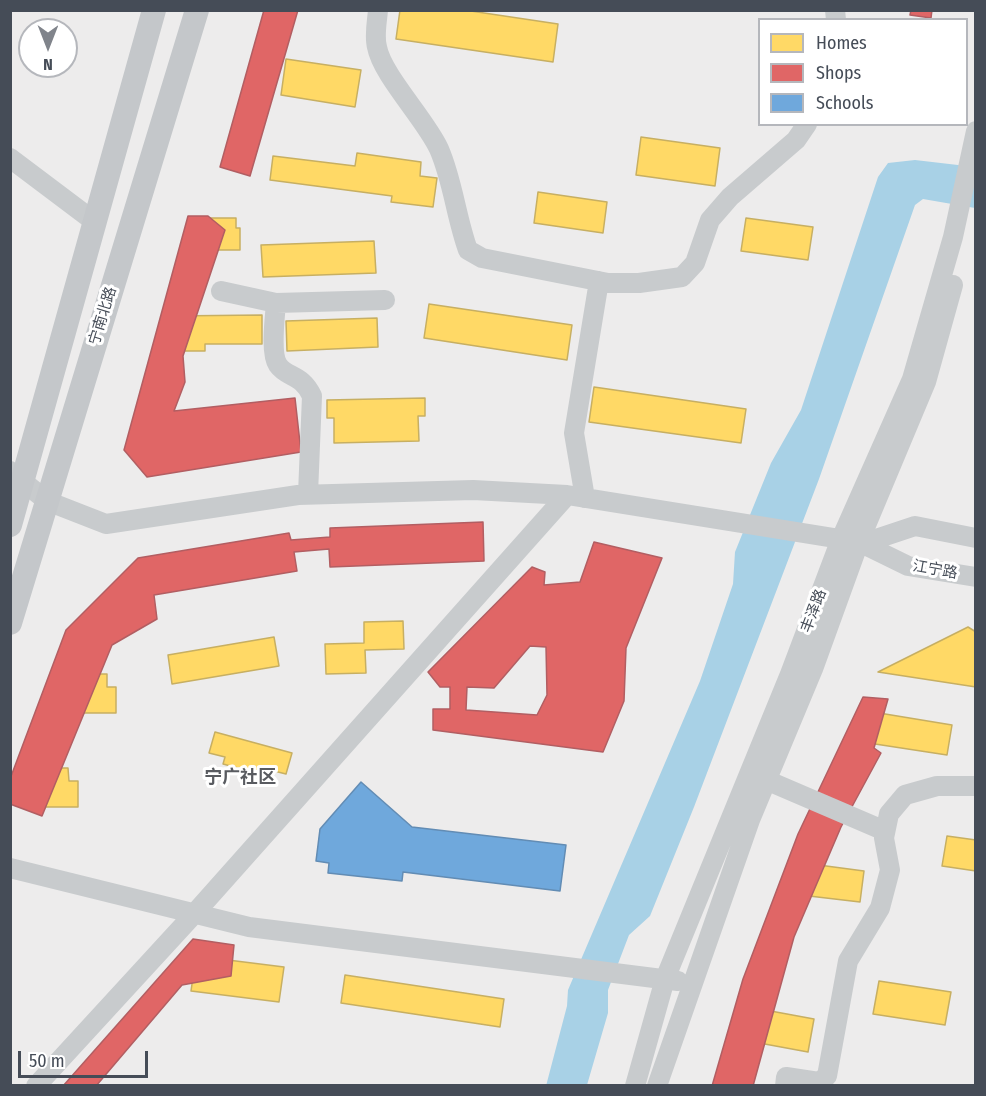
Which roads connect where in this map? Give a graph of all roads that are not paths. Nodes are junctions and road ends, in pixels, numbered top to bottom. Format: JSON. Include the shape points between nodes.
{"nodes":[{"id":1,"x":154,"y":10,"type":"edge"},
{"id":2,"x":197,"y":10,"type":"edge"},
{"id":3,"x":378,"y":10,"type":"edge"},
{"id":4,"x":806,"y":126,"type":"edge"},
{"id":5,"x":975,"y":131,"type":"edge"},
{"id":6,"x":10,"y":158,"type":"edge"},
{"id":7,"x":975,"y":198,"type":"edge"},
{"id":8,"x":95,"y":222,"type":"junction"},
{"id":9,"x":599,"y":281,"type":"junction"},
{"id":10,"x":221,"y":291,"type":"dead end"},
{"id":11,"x":385,"y":300,"type":"dead end"},
{"id":12,"x":276,"y":303,"type":"junction"},
{"id":13,"x":17,"y":476,"type":"edge"},
{"id":14,"x":309,"y":494,"type":"junction"},
{"id":15,"x":576,"y":496,"type":"junction"},
{"id":16,"x":47,"y":501,"type":"junction"},
{"id":17,"x":10,"y":525,"type":"edge"},
{"id":18,"x":975,"y":538,"type":"edge"},
{"id":19,"x":855,"y":541,"type":"junction"},
{"id":20,"x":975,"y":577,"type":"edge"},
{"id":21,"x":10,"y":622,"type":"edge"},
{"id":22,"x":766,"y":780,"type":"junction"},
{"id":23,"x":975,"y":786,"type":"edge"},
{"id":24,"x":885,"y":831,"type":"junction"},
{"id":25,"x":10,"y":868,"type":"edge"},
{"id":26,"x":194,"y":914,"type":"junction"},
{"id":27,"x":665,"y":979,"type":"junction"},
{"id":28,"x":691,"y":982,"type":"junction"},
{"id":29,"x":36,"y":1086,"type":"edge"},
{"id":30,"x":635,"y":1086,"type":"edge"},
{"id":31,"x":657,"y":1086,"type":"edge"},
{"id":32,"x":785,"y":1086,"type":"edge"}],
"edges":[{"from":1,"to":8,"type":"main road"},
{"from":2,"to":16,"type":"main road","name":"宁南北路"},
{"from":3,"to":9,"type":"street","via":[[377,47],[437,145],[468,250],[482,258]]},
{"from":4,"to":9,"type":"street","via":[[796,140],[730,197],[710,220],[695,263],[682,277],[639,283]]},
{"from":5,"to":19,"type":"street","name":"丰泽路","via":[[958,217],[912,379]]},
{"from":6,"to":8,"type":"street"},
{"from":7,"to":19,"type":"street","name":"丰泽路","via":[[926,382]]},
{"from":8,"to":13,"type":"main road"},
{"from":9,"to":15,"type":"street","via":[[574,433]]},
{"from":10,"to":12,"type":"street"},
{"from":11,"to":12,"type":"street"},
{"from":12,"to":14,"type":"street","via":[[274,353],[278,366],[307,384],[312,396]]},
{"from":13,"to":16,"type":"street"},
{"from":13,"to":17,"type":"main road"},
{"from":14,"to":15,"type":"street","via":[[473,490]]},
{"from":14,"to":16,"type":"street","via":[[106,524]]},
{"from":15,"to":19,"type":"street"},
{"from":15,"to":26,"type":"street"},
{"from":16,"to":21,"type":"main road","name":"宁南北路"},
{"from":18,"to":19,"type":"street","via":[[915,526]]},
{"from":19,"to":20,"type":"street","name":"江宁路","via":[[908,566]]},
{"from":19,"to":22,"type":"street","name":"丰泽路","via":[[813,669]]},
{"from":19,"to":27,"type":"street","name":"丰泽路","via":[[790,674]]},
{"from":22,"to":24,"type":"street"},
{"from":22,"to":28,"type":"street","name":"丰泽路"},
{"from":23,"to":24,"type":"street","via":[[937,786],[905,795],[889,814]]},
{"from":24,"to":32,"type":"street","via":[[890,870],[880,908],[848,961],[827,1076],[819,1082],[786,1077]]},
{"from":25,"to":26,"type":"street"},
{"from":26,"to":27,"type":"street","via":[[249,927]]},
{"from":26,"to":29,"type":"street"},
{"from":27,"to":28,"type":"street"},
{"from":27,"to":30,"type":"street","name":"丰泽路"},
{"from":28,"to":31,"type":"street","name":"丰泽路"}]}
